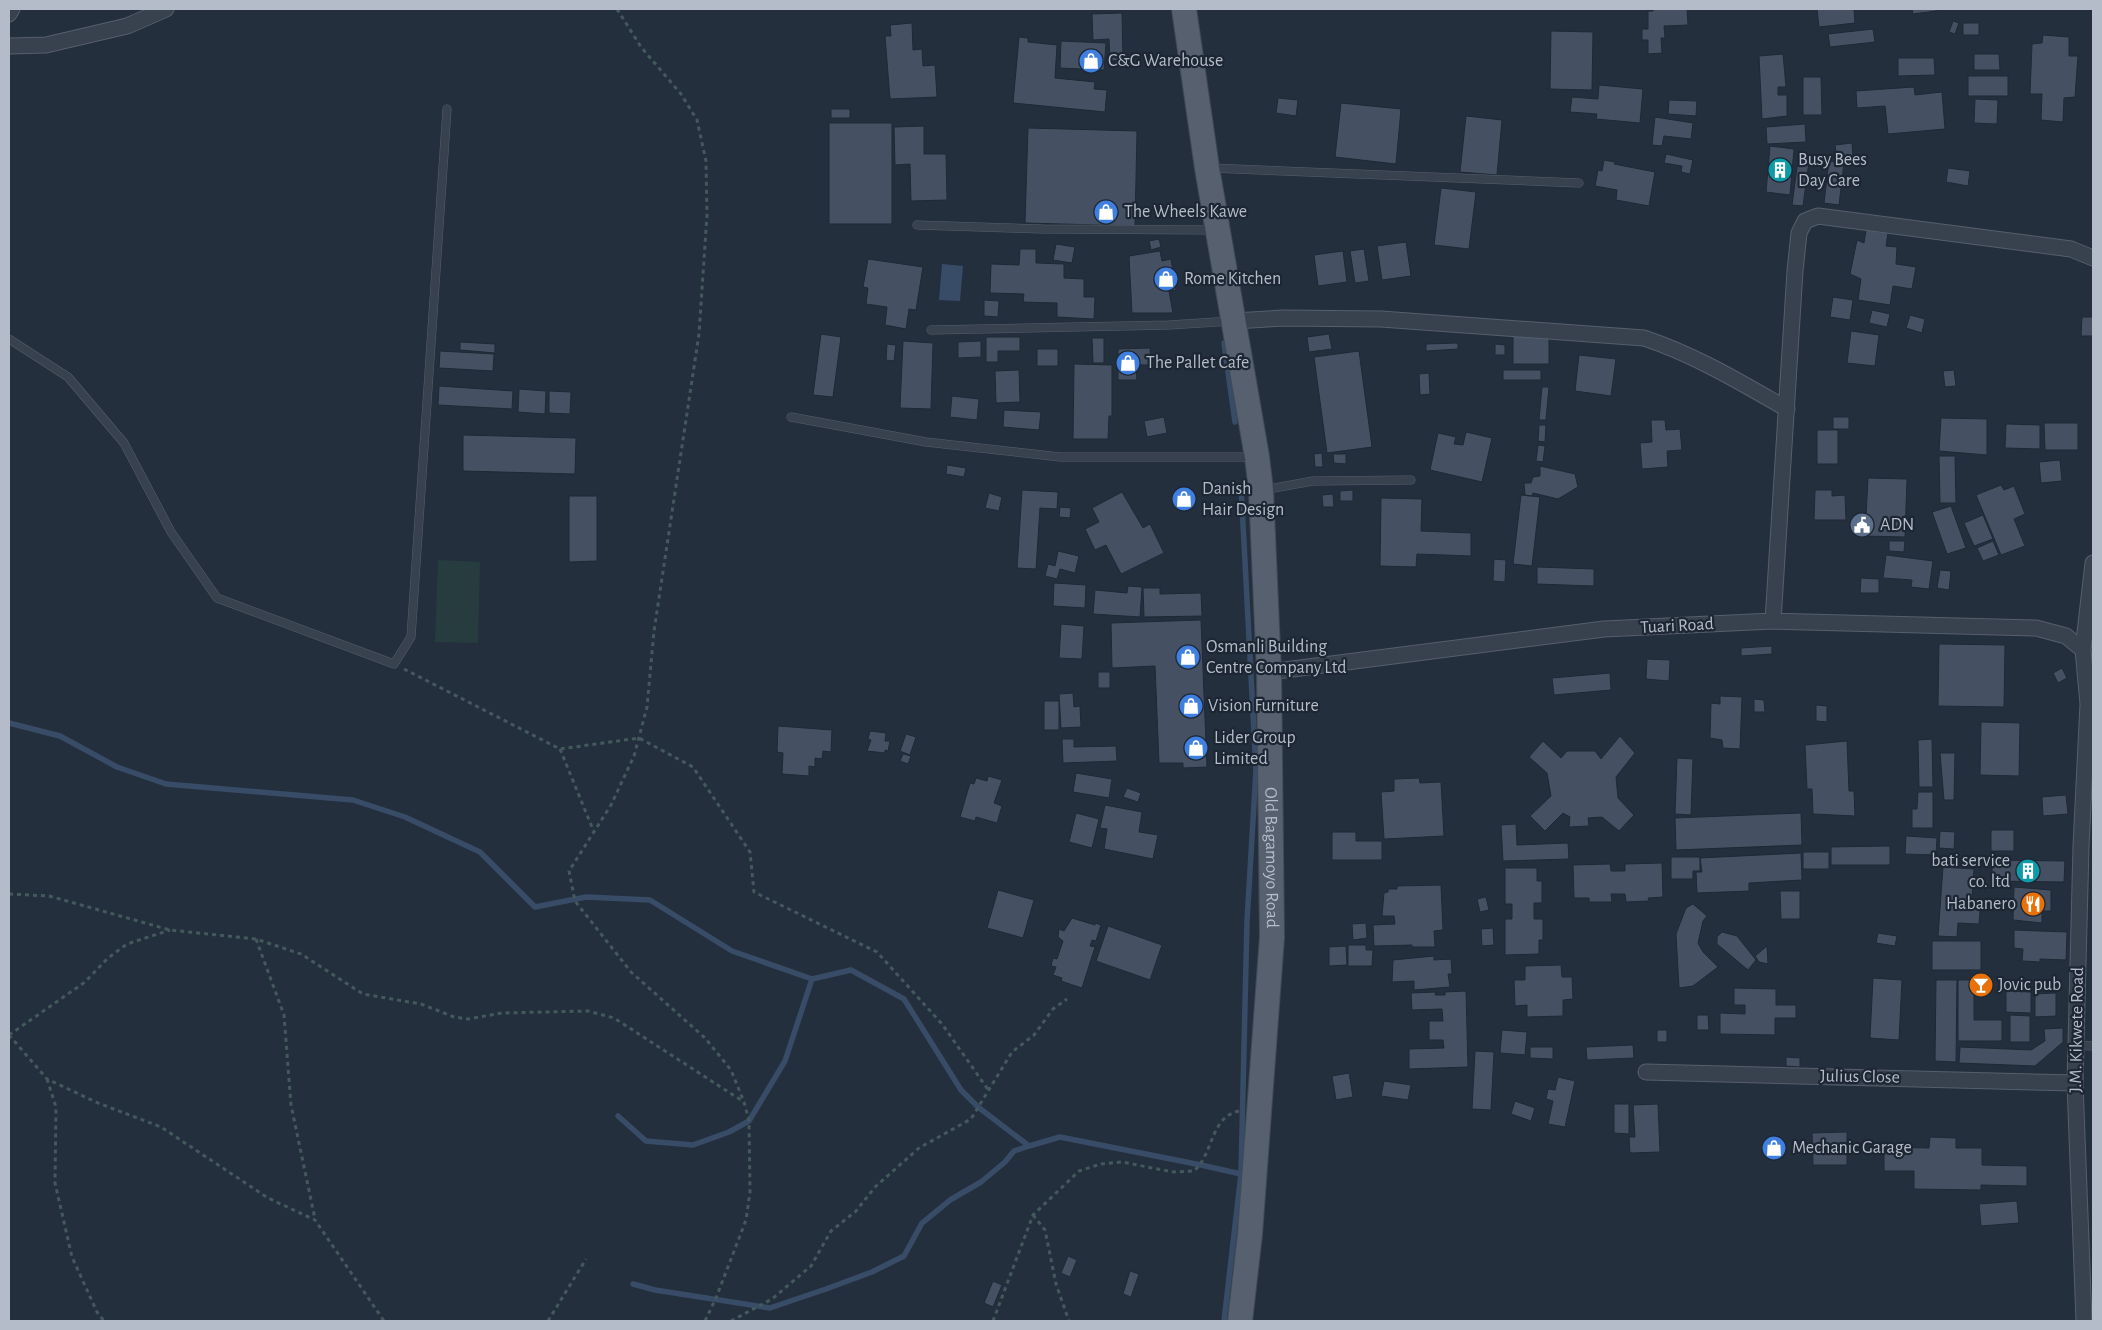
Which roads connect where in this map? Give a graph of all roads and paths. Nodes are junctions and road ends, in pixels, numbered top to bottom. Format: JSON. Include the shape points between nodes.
{"nodes":[{"id":1,"x":12,"y":9,"type":"edge"},
{"id":2,"x":166,"y":9,"type":"edge"},
{"id":3,"x":618,"y":9,"type":"edge"},
{"id":4,"x":1184,"y":9,"type":"edge"},
{"id":5,"x":9,"y":14,"type":"edge"},
{"id":6,"x":9,"y":46,"type":"edge"},
{"id":7,"x":447,"y":109,"type":"dead end"},
{"id":8,"x":1207,"y":168,"type":"junction"},
{"id":9,"x":1579,"y":183,"type":"dead end"},
{"id":10,"x":917,"y":225,"type":"dead end"},
{"id":11,"x":1217,"y":230,"type":"junction"},
{"id":12,"x":2093,"y":258,"type":"edge"},
{"id":13,"x":1234,"y":321,"type":"junction"},
{"id":14,"x":931,"y":330,"type":"dead end"},
{"id":15,"x":9,"y":339,"type":"edge"},
{"id":16,"x":1787,"y":409,"type":"junction"},
{"id":17,"x":792,"y":417,"type":"dead end"},
{"id":18,"x":1257,"y":456,"type":"junction"},
{"id":19,"x":1411,"y":480,"type":"dead end"},
{"id":20,"x":1261,"y":490,"type":"junction"},
{"id":21,"x":2093,"y":563,"type":"edge"},
{"id":22,"x":1773,"y":621,"type":"junction"},
{"id":23,"x":2082,"y":650,"type":"junction"},
{"id":24,"x":394,"y":664,"type":"junction"},
{"id":25,"x":1268,"y":672,"type":"junction"},
{"id":26,"x":639,"y":738,"type":"junction"},
{"id":27,"x":560,"y":749,"type":"junction"},
{"id":28,"x":594,"y":832,"type":"junction"},
{"id":29,"x":9,"y":894,"type":"edge"},
{"id":30,"x":170,"y":930,"type":"junction"},
{"id":31,"x":256,"y":939,"type":"junction"},
{"id":32,"x":1067,"y":999,"type":"dead end"},
{"id":33,"x":9,"y":1035,"type":"edge"},
{"id":34,"x":2076,"y":1045,"type":"junction"},
{"id":35,"x":2093,"y":1046,"type":"edge"},
{"id":36,"x":1646,"y":1072,"type":"dead end"},
{"id":37,"x":47,"y":1079,"type":"junction"},
{"id":38,"x":2075,"y":1083,"type":"junction"},
{"id":39,"x":989,"y":1090,"type":"junction"},
{"id":40,"x":744,"y":1102,"type":"junction"},
{"id":41,"x":1258,"y":1110,"type":"junction"},
{"id":42,"x":1032,"y":1216,"type":"junction"},
{"id":43,"x":315,"y":1220,"type":"junction"},
{"id":44,"x":586,"y":1259,"type":"dead end"},
{"id":45,"x":104,"y":1321,"type":"edge"},
{"id":46,"x":384,"y":1321,"type":"edge"},
{"id":47,"x":548,"y":1321,"type":"edge"},
{"id":48,"x":705,"y":1321,"type":"edge"},
{"id":49,"x":731,"y":1321,"type":"edge"},
{"id":50,"x":993,"y":1321,"type":"edge"},
{"id":51,"x":1069,"y":1321,"type":"edge"},
{"id":52,"x":1240,"y":1321,"type":"edge"},
{"id":53,"x":2084,"y":1321,"type":"edge"}],
"edges":[{"from":1,"to":5,"type":"street"},
{"from":2,"to":6,"type":"street","via":[[126,26],[46,46]]},
{"from":3,"to":26,"type":"path","via":[[641,47],[681,94],[697,120],[706,161],[707,215],[699,334],[654,631],[647,707]]},
{"from":4,"to":8,"type":"main road","name":"Old Bagamoyo Road"},
{"from":7,"to":24,"type":"lane","via":[[411,637]]},
{"from":8,"to":9,"type":"lane"},
{"from":8,"to":11,"type":"main road","name":"Old Bagamoyo Road"},
{"from":10,"to":11,"type":"lane"},
{"from":11,"to":13,"type":"main road","name":"Old Bagamoyo Road"},
{"from":12,"to":16,"type":"street","via":[[2072,249],[1901,225],[1818,216],[1805,221],[1799,233],[1796,261]]},
{"from":13,"to":14,"type":"lane"},
{"from":13,"to":16,"type":"street","via":[[1381,319],[1644,338],[1678,349],[1717,368]]},
{"from":13,"to":18,"type":"main road","name":"Old Bagamoyo Road"},
{"from":15,"to":24,"type":"lane","via":[[68,377],[124,443],[171,532],[217,598]]},
{"from":16,"to":22,"type":"street"},
{"from":17,"to":18,"type":"lane","via":[[926,442],[1060,457]]},
{"from":18,"to":20,"type":"main road","name":"Old Bagamoyo Road"},
{"from":19,"to":20,"type":"lane","via":[[1313,481]]},
{"from":20,"to":25,"type":"main road","name":"Old Bagamoyo Road"},
{"from":21,"to":23,"type":"street","name":"J.M. Kikwete Road"},
{"from":22,"to":23,"type":"street","name":"Tuari Road","via":[[2036,628],[2066,636]]},
{"from":22,"to":25,"type":"street","name":"Tuari Road","via":[[1604,629]]},
{"from":23,"to":34,"type":"street","name":"J.M. Kikwete Road","via":[[2088,704]]},
{"from":24,"to":27,"type":"path"},
{"from":25,"to":41,"type":"main road","name":"Old Bagamoyo Road","via":[[1272,936]]},
{"from":26,"to":27,"type":"path"},
{"from":26,"to":28,"type":"path","via":[[612,805]]},
{"from":26,"to":39,"type":"path","via":[[694,767],[750,852],[754,892],[877,952],[942,1024]]},
{"from":27,"to":28,"type":"path"},
{"from":28,"to":40,"type":"path","via":[[569,871],[575,901],[630,972],[705,1038],[730,1070]]},
{"from":29,"to":30,"type":"path","via":[[48,896]]},
{"from":30,"to":31,"type":"path"},
{"from":30,"to":33,"type":"path","via":[[127,944],[85,982]]},
{"from":31,"to":40,"type":"path","via":[[301,954],[363,994],[421,1004],[454,1016],[468,1019],[502,1013],[588,1011],[614,1018]]},
{"from":31,"to":43,"type":"path","via":[[284,1015],[291,1106]]},
{"from":32,"to":39,"type":"path","via":[[1053,1009],[1034,1035],[1012,1052]]},
{"from":33,"to":37,"type":"path"},
{"from":34,"to":35,"type":"lane"},
{"from":34,"to":38,"type":"street","name":"J.M. Kikwete Road"},
{"from":36,"to":38,"type":"street","name":"Julius Close"},
{"from":37,"to":43,"type":"path","via":[[161,1127],[268,1198]]},
{"from":37,"to":45,"type":"path","via":[[56,1107],[55,1183],[72,1257]]},
{"from":38,"to":53,"type":"street","name":"J.M. Kikwete Road"},
{"from":39,"to":49,"type":"path","via":[[971,1119],[919,1148],[875,1187],[856,1211],[831,1231],[811,1266],[772,1299]]},
{"from":40,"to":48,"type":"path","via":[[749,1121],[750,1183],[746,1220]]},
{"from":41,"to":42,"type":"path","via":[[1228,1113],[1194,1171],[1172,1172],[1122,1162],[1101,1164],[1080,1170]]},
{"from":41,"to":52,"type":"main road","name":"Old Bagamoyo Road","via":[[1250,1234]]},
{"from":42,"to":50,"type":"path"},
{"from":42,"to":51,"type":"path","via":[[1044,1230],[1056,1284]]},
{"from":43,"to":46,"type":"path"},
{"from":44,"to":47,"type":"path"}]}
